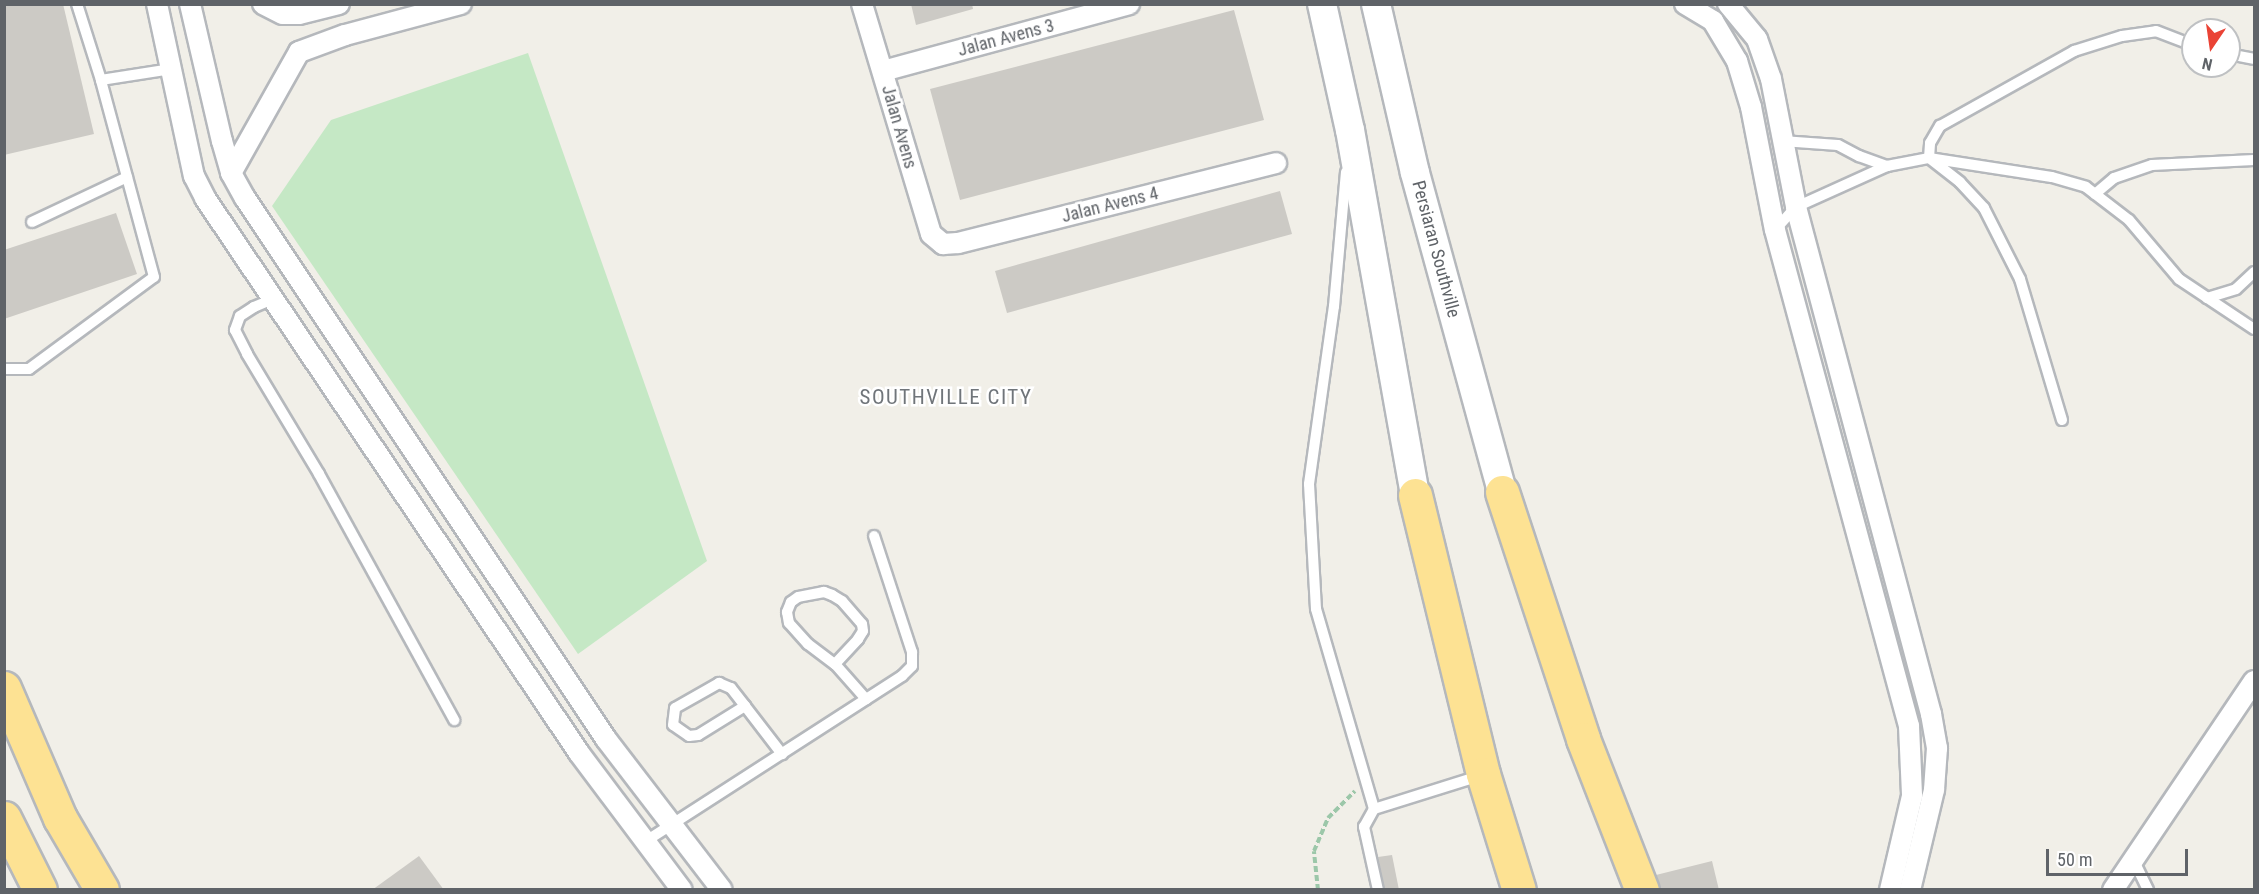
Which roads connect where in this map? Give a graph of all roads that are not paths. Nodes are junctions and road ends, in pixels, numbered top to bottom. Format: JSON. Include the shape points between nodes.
{"nodes":[{"id":1,"x":77,"y":4,"type":"edge"},
{"id":2,"x":157,"y":4,"type":"edge"},
{"id":3,"x":190,"y":4,"type":"edge"},
{"id":4,"x":263,"y":4,"type":"edge"},
{"id":5,"x":461,"y":4,"type":"edge"},
{"id":6,"x":862,"y":4,"type":"edge"},
{"id":7,"x":1129,"y":4,"type":"edge"},
{"id":8,"x":1322,"y":4,"type":"edge"},
{"id":9,"x":1376,"y":4,"type":"edge"},
{"id":10,"x":1685,"y":4,"type":"edge"},
{"id":11,"x":1728,"y":4,"type":"edge"},
{"id":12,"x":337,"y":5,"type":"edge"},
{"id":13,"x":410,"y":11,"type":"edge"},
{"id":14,"x":345,"y":35,"type":"junction"},
{"id":15,"x":2181,"y":40,"type":"edge"},
{"id":16,"x":171,"y":69,"type":"junction"},
{"id":17,"x":882,"y":70,"type":"junction"},
{"id":18,"x":101,"y":80,"type":"junction"},
{"id":19,"x":1350,"y":130,"type":"junction"},
{"id":20,"x":1782,"y":141,"type":"junction"},
{"id":21,"x":1929,"y":158,"type":"junction"},
{"id":22,"x":2254,"y":160,"type":"edge"},
{"id":23,"x":1276,"y":163,"type":"dead end"},
{"id":24,"x":1887,"y":166,"type":"junction"},
{"id":25,"x":231,"y":173,"type":"junction"},
{"id":26,"x":127,"y":177,"type":"junction"},
{"id":27,"x":2095,"y":194,"type":"junction"},
{"id":28,"x":1796,"y":207,"type":"junction"},
{"id":29,"x":32,"y":222,"type":"dead end"},
{"id":30,"x":1775,"y":230,"type":"junction"},
{"id":31,"x":943,"y":244,"type":"joint"},
{"id":32,"x":2254,"y":272,"type":"edge"},
{"id":33,"x":273,"y":298,"type":"junction"},
{"id":34,"x":2207,"y":298,"type":"junction"},
{"id":35,"x":2254,"y":329,"type":"edge"},
{"id":36,"x":4,"y":369,"type":"edge"},
{"id":37,"x":2062,"y":420,"type":"dead end"},
{"id":38,"x":1502,"y":492,"type":"joint"},
{"id":39,"x":1415,"y":495,"type":"joint"},
{"id":40,"x":874,"y":536,"type":"dead end"},
{"id":41,"x":835,"y":664,"type":"junction"},
{"id":42,"x":2254,"y":681,"type":"edge"},
{"id":43,"x":4,"y":688,"type":"edge"},
{"id":44,"x":866,"y":699,"type":"junction"},
{"id":45,"x":745,"y":706,"type":"junction"},
{"id":46,"x":454,"y":720,"type":"dead end"},
{"id":47,"x":782,"y":754,"type":"junction"},
{"id":48,"x":1483,"y":774,"type":"junction"},
{"id":49,"x":1374,"y":809,"type":"junction"},
{"id":50,"x":4,"y":818,"type":"edge"},
{"id":51,"x":674,"y":825,"type":"junction"},
{"id":52,"x":646,"y":841,"type":"junction"},
{"id":53,"x":2132,"y":857,"type":"junction"},
{"id":54,"x":40,"y":890,"type":"edge"},
{"id":55,"x":102,"y":890,"type":"edge"},
{"id":56,"x":682,"y":890,"type":"edge"},
{"id":57,"x":722,"y":890,"type":"edge"},
{"id":58,"x":1378,"y":890,"type":"edge"},
{"id":59,"x":1519,"y":890,"type":"edge"},
{"id":60,"x":1642,"y":890,"type":"edge"},
{"id":61,"x":1890,"y":890,"type":"edge"},
{"id":62,"x":1910,"y":890,"type":"edge"},
{"id":63,"x":2113,"y":890,"type":"edge"},
{"id":64,"x":2148,"y":890,"type":"edge"}],
"edges":[{"from":1,"to":18,"type":"lane"},
{"from":2,"to":16,"type":"street"},
{"from":3,"to":25,"type":"street"},
{"from":4,"to":12,"type":"street","via":[[283,14]]},
{"from":5,"to":13,"type":"street"},
{"from":6,"to":17,"type":"street","name":"Jalan Avens"},
{"from":7,"to":17,"type":"street","name":"Jalan Avens 3"},
{"from":8,"to":19,"type":"main road"},
{"from":9,"to":38,"type":"main road","name":"Persiaran Southville","via":[[1415,173]]},
{"from":10,"to":30,"type":"street","via":[[1713,21],[1737,61],[1762,154]]},
{"from":11,"to":20,"type":"street","via":[[1757,39],[1771,80]]},
{"from":12,"to":14,"type":"street"},
{"from":13,"to":14,"type":"street"},
{"from":14,"to":25,"type":"street","via":[[299,52]]},
{"from":15,"to":21,"type":"lane","via":[[2156,31],[2121,36],[2074,51],[1940,126],[1930,143]]},
{"from":16,"to":18,"type":"lane"},
{"from":16,"to":33,"type":"street","via":[[194,176]]},
{"from":17,"to":31,"type":"street","name":"Jalan Avens","via":[[931,234]]},
{"from":18,"to":26,"type":"lane"},
{"from":19,"to":39,"type":"main road"},
{"from":19,"to":49,"type":"lane","via":[[1334,306],[1309,484],[1316,609]]},
{"from":20,"to":24,"type":"lane","via":[[1839,145]]},
{"from":20,"to":28,"type":"street"},
{"from":21,"to":24,"type":"lane"},
{"from":21,"to":27,"type":"lane","via":[[2052,177],[2086,187]]},
{"from":21,"to":37,"type":"lane","via":[[1960,182],[1984,208],[2020,279]]},
{"from":22,"to":27,"type":"lane","via":[[2151,165],[2114,178]]},
{"from":23,"to":31,"type":"street","name":"Jalan Avens 4"},
{"from":24,"to":28,"type":"lane"},
{"from":25,"to":51,"type":"street","via":[[606,739]]},
{"from":26,"to":29,"type":"lane"},
{"from":26,"to":36,"type":"lane","via":[[154,277],[29,369]]},
{"from":27,"to":34,"type":"lane","via":[[2129,220],[2179,279]]},
{"from":28,"to":30,"type":"lane"},
{"from":28,"to":62,"type":"street","via":[[1937,748],[1934,790]]},
{"from":30,"to":61,"type":"street","via":[[1910,726],[1912,796]]},
{"from":32,"to":34,"type":"lane","via":[[2236,289]]},
{"from":33,"to":46,"type":"lane","via":[[240,316],[236,330]]},
{"from":33,"to":52,"type":"street","via":[[579,753]]},
{"from":34,"to":35,"type":"lane"},
{"from":38,"to":60,"type":"highway","via":[[1583,739]]},
{"from":39,"to":48,"type":"highway"},
{"from":40,"to":44,"type":"lane","via":[[912,652],[912,666]]},
{"from":41,"to":41,"type":"lane","via":[[808,644],[789,623],[787,612],[798,597],[824,592],[842,602],[862,624],[858,639]]},
{"from":41,"to":44,"type":"lane"},
{"from":42,"to":53,"type":"street"},
{"from":43,"to":55,"type":"highway","via":[[60,818]]},
{"from":44,"to":47,"type":"lane"},
{"from":45,"to":45,"type":"lane","via":[[698,735],[689,736],[673,725],[675,708],[719,683],[731,688]]},
{"from":45,"to":47,"type":"lane"},
{"from":47,"to":51,"type":"lane"},
{"from":48,"to":49,"type":"lane"},
{"from":48,"to":59,"type":"highway"},
{"from":49,"to":58,"type":"lane","via":[[1364,827]]},
{"from":50,"to":54,"type":"highway"},
{"from":51,"to":52,"type":"lane"},
{"from":51,"to":57,"type":"street"},
{"from":52,"to":56,"type":"street"},
{"from":53,"to":63,"type":"street"},
{"from":53,"to":64,"type":"lane"}]}
